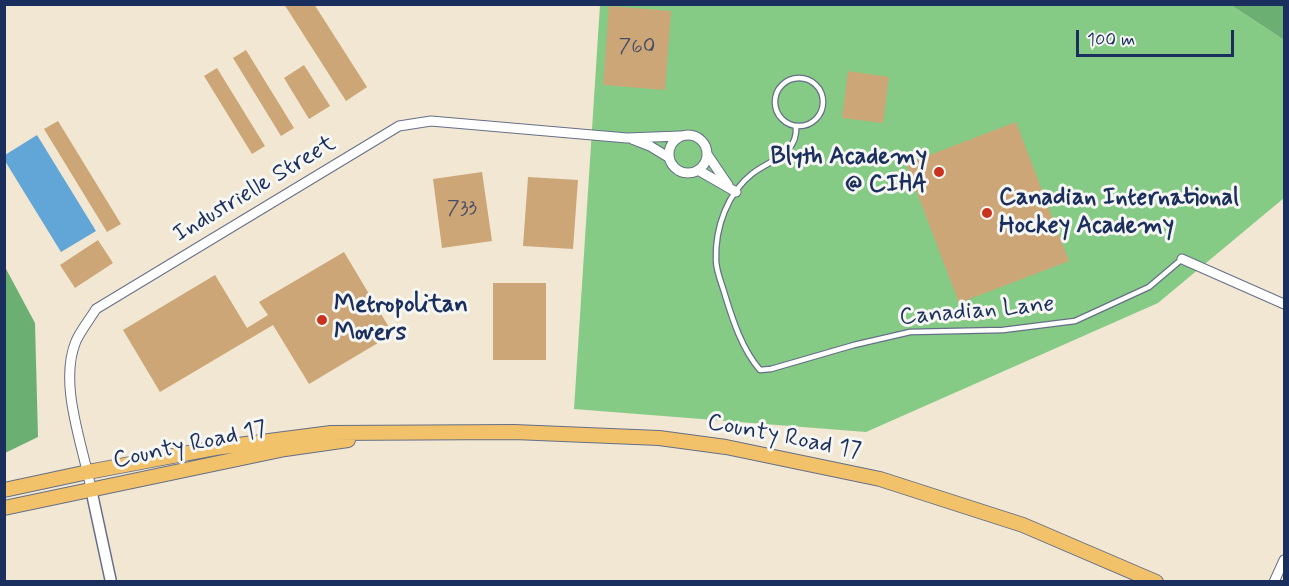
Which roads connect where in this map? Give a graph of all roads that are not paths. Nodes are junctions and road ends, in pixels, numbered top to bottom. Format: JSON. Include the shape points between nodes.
{"nodes":[{"id":1,"x":796,"y":126,"type":"junction"},
{"id":2,"x":680,"y":136,"type":"junction"},
{"id":3,"x":627,"y":138,"type":"junction"},
{"id":4,"x":707,"y":154,"type":"junction"},
{"id":5,"x":668,"y":157,"type":"junction"},
{"id":6,"x":698,"y":170,"type":"junction"},
{"id":7,"x":732,"y":189,"type":"junction"},
{"id":8,"x":1182,"y":259,"type":"joint"},
{"id":9,"x":1284,"y":304,"type":"edge"},
{"id":10,"x":386,"y":434,"type":"junction"},
{"id":11,"x":88,"y":472,"type":"junction"},
{"id":12,"x":91,"y":489,"type":"junction"},
{"id":13,"x":4,"y":490,"type":"edge"},
{"id":14,"x":4,"y":508,"type":"edge"},
{"id":15,"x":1284,"y":560,"type":"edge"},
{"id":16,"x":111,"y":582,"type":"edge"},
{"id":17,"x":1156,"y":582,"type":"edge"},
{"id":18,"x":1274,"y":582,"type":"edge"}],
"edges":[{"from":1,"to":1,"type":"lane","via":[[817,119],[823,105],[816,84],[802,78],[786,81],[775,103],[781,118]]},
{"from":1,"to":7,"type":"lane","name":"Canadian Lane","via":[[793,145]]},
{"from":2,"to":3,"type":"street","name":"Industrielle Street"},
{"from":2,"to":4,"type":"street","name":"Industrielle Street","via":[[699,138]]},
{"from":2,"to":5,"type":"street","via":[[671,144]]},
{"from":3,"to":5,"type":"street","name":"Industrielle Street"},
{"from":3,"to":11,"type":"street","name":"Industrielle Street","via":[[431,121],[399,126],[96,309],[76,341],[69,373]]},
{"from":4,"to":6,"type":"street"},
{"from":4,"to":7,"type":"street","name":"Industrielle Street"},
{"from":5,"to":6,"type":"street","name":"Industrielle Street","via":[[680,172]]},
{"from":6,"to":7,"type":"street","name":"Industrielle Street"},
{"from":7,"to":8,"type":"lane","name":"Canadian Lane","via":[[718,237],[716,262],[733,322],[760,370],[910,332],[1003,330],[1075,321],[1149,287]]},
{"from":8,"to":9,"type":"street"},
{"from":10,"to":11,"type":"main road","name":"County Road 17","via":[[331,433],[273,439]]},
{"from":10,"to":12,"type":"main road","name":"County Road 17","via":[[285,449]]},
{"from":10,"to":17,"type":"main road","name":"County Road 17","via":[[514,432],[659,438],[726,447],[880,479],[1023,525]]},
{"from":11,"to":12,"type":"street","name":"Industrielle Street"},
{"from":11,"to":13,"type":"main road","name":"County Road 17"},
{"from":12,"to":14,"type":"main road","name":"County Road 17"},
{"from":12,"to":16,"type":"street"},
{"from":15,"to":18,"type":"street"}]}
